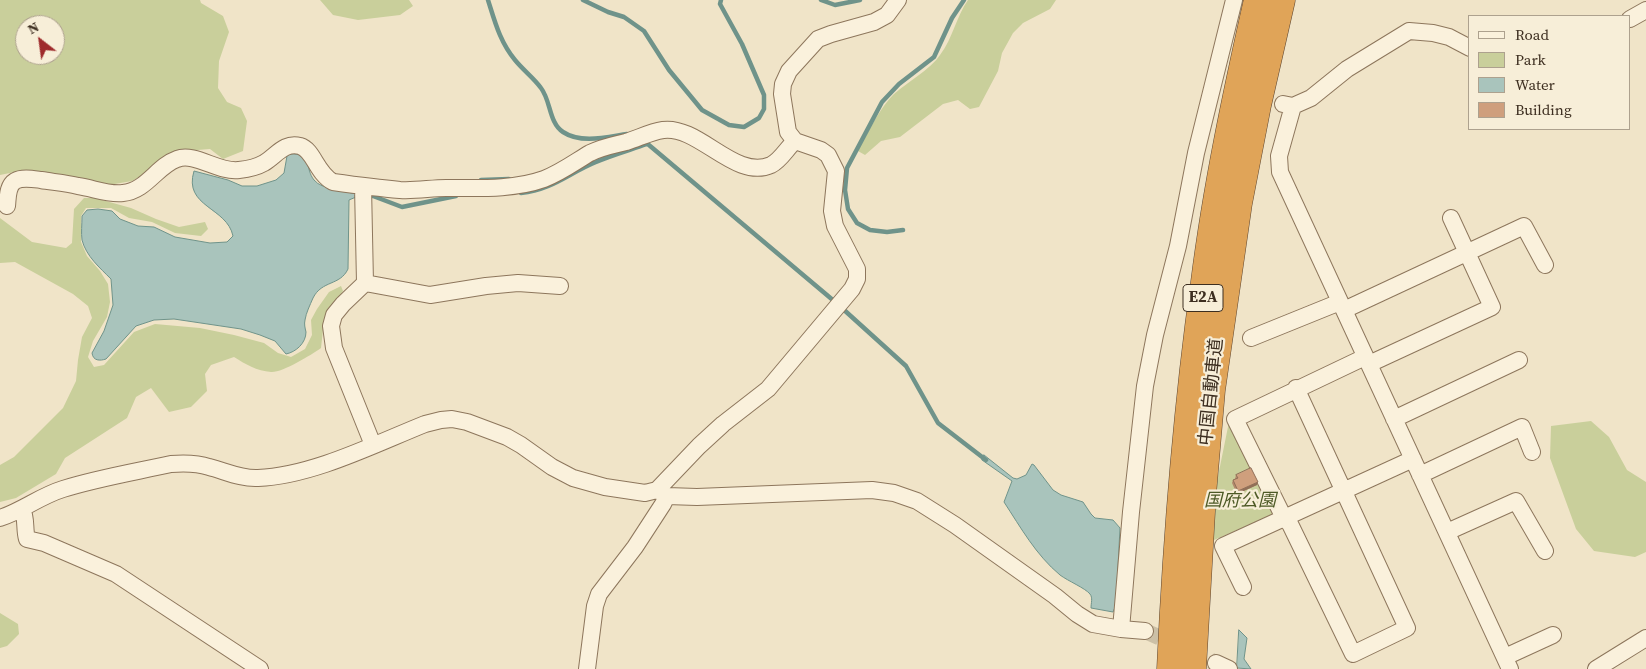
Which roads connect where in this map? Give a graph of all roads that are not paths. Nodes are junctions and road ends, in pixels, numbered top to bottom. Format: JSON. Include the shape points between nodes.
{"nodes":[{"id":1,"x":898,"y":0,"type":"edge"},
{"id":2,"x":1234,"y":0,"type":"edge"},
{"id":3,"x":1258,"y":0,"type":"edge"},
{"id":4,"x":1281,"y":0,"type":"edge"},
{"id":5,"x":1646,"y":10,"type":"edge"},
{"id":6,"x":1631,"y":18,"type":"edge"},
{"id":7,"x":1468,"y":47,"type":"edge"},
{"id":8,"x":795,"y":141,"type":"junction"},
{"id":9,"x":364,"y":186,"type":"junction"},
{"id":10,"x":7,"y":206,"type":"dead end"},
{"id":11,"x":1451,"y":218,"type":"dead end"},
{"id":12,"x":1468,"y":252,"type":"junction"},
{"id":13,"x":1545,"y":265,"type":"dead end"},
{"id":14,"x":365,"y":283,"type":"junction"},
{"id":15,"x":560,"y":286,"type":"dead end"},
{"id":16,"x":1342,"y":306,"type":"junction"},
{"id":17,"x":1251,"y":338,"type":"dead end"},
{"id":18,"x":1367,"y":360,"type":"junction"},
{"id":19,"x":1519,"y":360,"type":"dead end"},
{"id":20,"x":1296,"y":388,"type":"junction"},
{"id":21,"x":1394,"y":419,"type":"junction"},
{"id":22,"x":373,"y":445,"type":"junction"},
{"id":23,"x":1532,"y":452,"type":"dead end"},
{"id":24,"x":1413,"y":459,"type":"junction"},
{"id":25,"x":1420,"y":474,"type":"junction"},
{"id":26,"x":1344,"y":491,"type":"junction"},
{"id":27,"x":662,"y":493,"type":"junction"},
{"id":28,"x":22,"y":509,"type":"junction"},
{"id":29,"x":0,"y":518,"type":"edge"},
{"id":30,"x":1284,"y":518,"type":"junction"},
{"id":31,"x":1447,"y":532,"type":"junction"},
{"id":32,"x":1545,"y":551,"type":"dead end"},
{"id":33,"x":1243,"y":586,"type":"dead end"},
{"id":34,"x":1121,"y":630,"type":"junction"},
{"id":35,"x":1145,"y":631,"type":"tunnel mouth"},
{"id":36,"x":1553,"y":636,"type":"dead end"},
{"id":37,"x":1646,"y":638,"type":"edge"},
{"id":38,"x":1508,"y":663,"type":"edge"},
{"id":39,"x":1213,"y":667,"type":"edge"},
{"id":40,"x":260,"y":669,"type":"edge"},
{"id":41,"x":587,"y":669,"type":"edge"},
{"id":42,"x":1171,"y":669,"type":"edge"},
{"id":43,"x":1596,"y":669,"type":"edge"}],
"edges":[{"from":1,"to":8,"type":"street","via":[[887,15],[874,22],[818,39],[789,71],[782,94],[788,132]]},
{"from":2,"to":34,"type":"street","via":[[1218,89],[1196,153],[1145,386]]},
{"from":3,"to":42,"type":"highway","name":"中国自動車道","number":"E2A","via":[[1225,161],[1191,387]]},
{"from":4,"to":39,"type":"highway","name":"中国自動車道","number":"E2A","via":[[1238,203],[1211,390],[1202,494]]},
{"from":5,"to":6,"type":"street"},
{"from":7,"to":16,"type":"street","via":[[1433,32],[1409,31],[1347,70],[1311,98],[1287,105],[1279,156],[1280,172]]},
{"from":8,"to":9,"type":"street","via":[[772,164],[761,168],[749,167],[728,159],[690,136],[664,130],[604,147],[530,183],[493,188],[414,190]]},
{"from":8,"to":27,"type":"street","via":[[821,150],[833,163],[836,172],[833,218],[856,269],[857,279],[768,389],[699,446]]},
{"from":9,"to":10,"type":"street","via":[[333,182],[325,177],[309,151],[290,145],[263,163],[230,171],[184,157],[175,159],[139,188],[124,194],[26,178],[14,181],[9,187]]},
{"from":9,"to":14,"type":"street"},
{"from":11,"to":12,"type":"street"},
{"from":12,"to":13,"type":"street","via":[[1524,226]]},
{"from":12,"to":16,"type":"street"},
{"from":12,"to":18,"type":"street","via":[[1492,307]]},
{"from":14,"to":15,"type":"street","via":[[430,295],[518,283]]},
{"from":14,"to":22,"type":"street","via":[[342,304],[330,326],[334,348]]},
{"from":16,"to":17,"type":"street"},
{"from":16,"to":18,"type":"street"},
{"from":18,"to":20,"type":"street"},
{"from":18,"to":21,"type":"street"},
{"from":19,"to":21,"type":"street"},
{"from":20,"to":26,"type":"street"},
{"from":20,"to":30,"type":"street","via":[[1235,419]]},
{"from":21,"to":24,"type":"street"},
{"from":22,"to":27,"type":"street","via":[[425,424],[452,419],[507,437],[573,478],[621,490]]},
{"from":22,"to":28,"type":"street","via":[[315,467],[258,478],[246,478],[208,466],[171,464],[63,489]]},
{"from":23,"to":25,"type":"street","via":[[1522,427]]},
{"from":24,"to":25,"type":"street"},
{"from":24,"to":26,"type":"street"},
{"from":25,"to":31,"type":"street"},
{"from":26,"to":30,"type":"street"},
{"from":26,"to":30,"type":"street","via":[[1407,628],[1353,654],[1290,524]]},
{"from":27,"to":34,"type":"street","via":[[706,497],[872,490],[894,493],[917,501],[955,524],[1093,624]]},
{"from":27,"to":41,"type":"street","via":[[663,504],[599,594]]},
{"from":28,"to":29,"type":"street"},
{"from":28,"to":40,"type":"street","via":[[27,539],[44,542],[116,574]]},
{"from":30,"to":33,"type":"street","via":[[1223,546]]},
{"from":31,"to":32,"type":"street","via":[[1516,502]]},
{"from":31,"to":38,"type":"street"},
{"from":34,"to":35,"type":"street"},
{"from":36,"to":38,"type":"street"},
{"from":37,"to":43,"type":"street"}]}
